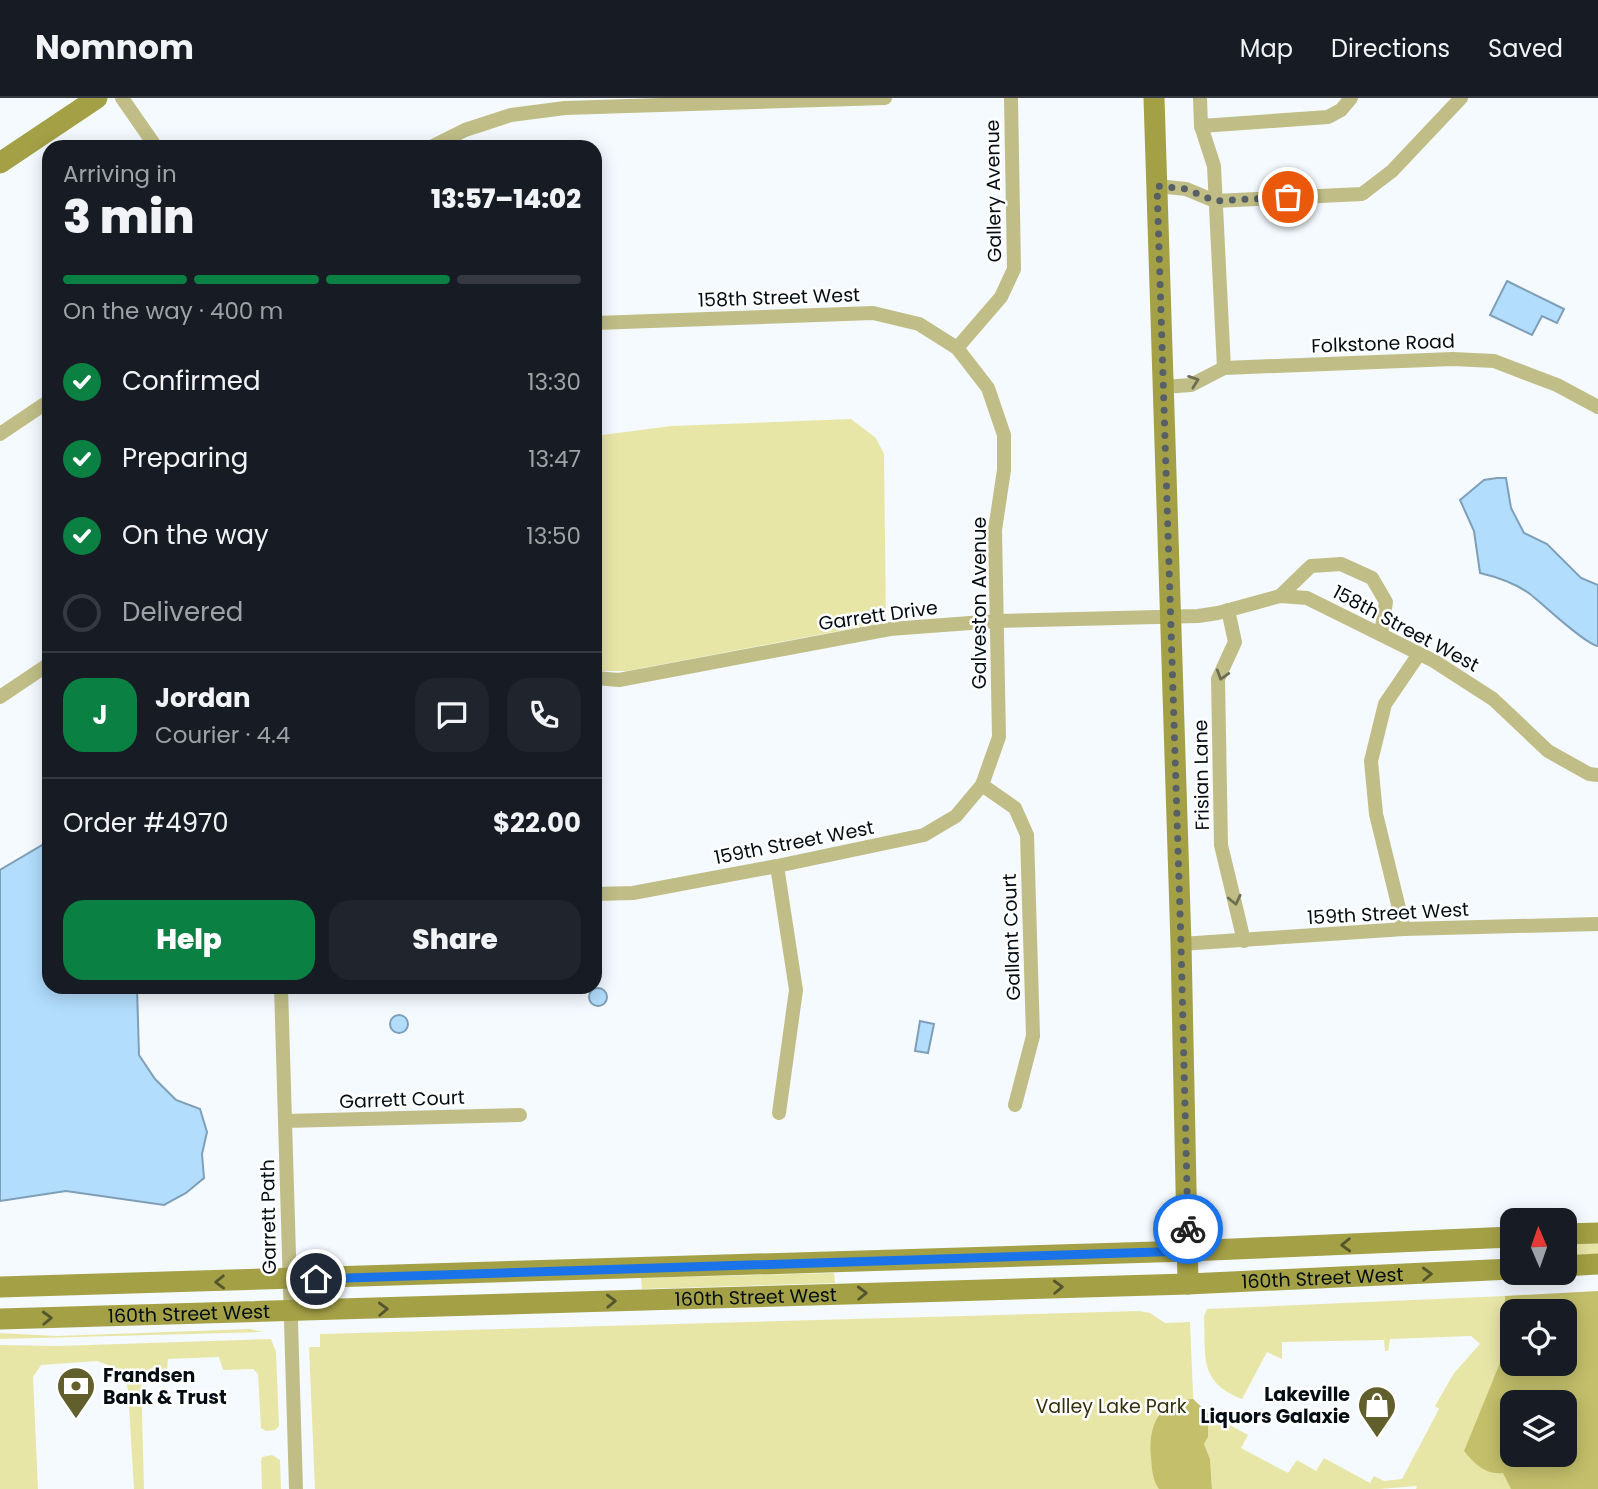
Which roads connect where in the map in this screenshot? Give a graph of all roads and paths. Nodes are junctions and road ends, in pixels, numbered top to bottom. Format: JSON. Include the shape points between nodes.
{"nodes":[{"id":1,"x":97,"y":98,"type":"edge"},
{"id":2,"x":122,"y":98,"type":"edge"},
{"id":3,"x":885,"y":98,"type":"edge"},
{"id":4,"x":1011,"y":98,"type":"edge"},
{"id":5,"x":1154,"y":98,"type":"edge"},
{"id":6,"x":1200,"y":98,"type":"edge"},
{"id":7,"x":1351,"y":98,"type":"edge"},
{"id":8,"x":1461,"y":98,"type":"edge"},
{"id":9,"x":1201,"y":126,"type":"junction"},
{"id":10,"x":151,"y":140,"type":"edge"},
{"id":11,"x":445,"y":140,"type":"edge"},
{"id":12,"x":0,"y":163,"type":"edge"},
{"id":13,"x":1157,"y":186,"type":"junction"},
{"id":14,"x":1215,"y":201,"type":"junction"},
{"id":15,"x":602,"y":323,"type":"edge"},
{"id":16,"x":957,"y":348,"type":"junction"},
{"id":17,"x":1224,"y":368,"type":"junction"},
{"id":18,"x":1163,"y":387,"type":"junction"},
{"id":19,"x":42,"y":406,"type":"edge"},
{"id":20,"x":1598,"y":407,"type":"edge"},
{"id":21,"x":0,"y":434,"type":"edge"},
{"id":22,"x":1280,"y":596,"type":"junction"},
{"id":23,"x":1228,"y":610,"type":"junction"},
{"id":24,"x":1169,"y":617,"type":"junction"},
{"id":25,"x":997,"y":621,"type":"junction"},
{"id":26,"x":1381,"y":633,"type":"junction"},
{"id":27,"x":1419,"y":654,"type":"junction"},
{"id":28,"x":42,"y":669,"type":"edge"},
{"id":29,"x":602,"y":679,"type":"edge"},
{"id":30,"x":0,"y":697,"type":"edge"},
{"id":31,"x":1598,"y":775,"type":"edge"},
{"id":32,"x":982,"y":785,"type":"junction"},
{"id":33,"x":777,"y":866,"type":"junction"},
{"id":34,"x":602,"y":894,"type":"edge"},
{"id":35,"x":1598,"y":924,"type":"edge"},
{"id":36,"x":1404,"y":929,"type":"junction"},
{"id":37,"x":1244,"y":941,"type":"junction"},
{"id":38,"x":1181,"y":944,"type":"junction"},
{"id":39,"x":281,"y":994,"type":"edge"},
{"id":40,"x":1015,"y":1105,"type":"dead end"},
{"id":41,"x":779,"y":1113,"type":"dead end"},
{"id":42,"x":520,"y":1115,"type":"dead end"},
{"id":43,"x":285,"y":1121,"type":"junction"},
{"id":44,"x":1598,"y":1233,"type":"edge"},
{"id":45,"x":1577,"y":1234,"type":"edge"},
{"id":46,"x":1500,"y":1238,"type":"edge"},
{"id":47,"x":1188,"y":1251,"type":"junction"},
{"id":48,"x":1598,"y":1264,"type":"edge"},
{"id":49,"x":1577,"y":1265,"type":"edge"},
{"id":50,"x":1500,"y":1270,"type":"edge"},
{"id":51,"x":289,"y":1280,"type":"junction"},
{"id":52,"x":1188,"y":1284,"type":"junction"},
{"id":53,"x":0,"y":1287,"type":"edge"},
{"id":54,"x":290,"y":1311,"type":"junction"},
{"id":55,"x":0,"y":1320,"type":"edge"},
{"id":56,"x":296,"y":1489,"type":"edge"}],
"edges":[{"from":1,"to":12,"type":"main road"},
{"from":2,"to":10,"type":"street"},
{"from":3,"to":11,"type":"street","via":[[565,108],[511,115]]},
{"from":4,"to":16,"type":"street","name":"Gallery Avenue","via":[[1014,269],[1001,297]]},
{"from":5,"to":13,"type":"main road"},
{"from":6,"to":9,"type":"street"},
{"from":7,"to":9,"type":"street","via":[[1328,117]]},
{"from":8,"to":14,"type":"street","via":[[1392,171],[1362,194]]},
{"from":9,"to":14,"type":"street","via":[[1214,166]]},
{"from":13,"to":14,"type":"street","via":[[1186,189]]},
{"from":13,"to":18,"type":"main road"},
{"from":14,"to":17,"type":"street"},
{"from":15,"to":16,"type":"street","name":"158th Street West","via":[[873,313],[919,324]]},
{"from":16,"to":25,"type":"street","name":"Galveston Avenue","via":[[988,388],[1004,435],[995,530]]},
{"from":18,"to":17,"type":"street","name":"Folkstone Road","one_way":true,"via":[[1191,385]]},
{"from":17,"to":20,"type":"street","name":"Folkstone Road","via":[[1494,360]]},
{"from":18,"to":24,"type":"main road"},
{"from":19,"to":21,"type":"street"},
{"from":22,"to":23,"type":"street","name":"158th Street West"},
{"from":22,"to":26,"type":"street","name":"158th Street West","via":[[1307,598]]},
{"from":22,"to":26,"type":"street","via":[[1311,566],[1341,564],[1372,578],[1386,602]]},
{"from":23,"to":24,"type":"street","name":"158th Street West"},
{"from":23,"to":37,"type":"street","name":"Frisian Lane","one_way":true,"via":[[1235,642],[1218,679],[1222,845]]},
{"from":24,"to":25,"type":"street","name":"Garrett Drive"},
{"from":24,"to":38,"type":"main road"},
{"from":25,"to":29,"type":"street","name":"Garrett Drive","via":[[890,629],[619,680]]},
{"from":25,"to":32,"type":"street","name":"Galveston Avenue","via":[[999,737]]},
{"from":26,"to":27,"type":"street","name":"158th Street West"},
{"from":27,"to":31,"type":"street","name":"158th Street West","via":[[1493,699],[1548,751]]},
{"from":27,"to":36,"type":"street","via":[[1385,704],[1371,761],[1376,814]]},
{"from":28,"to":30,"type":"street"},
{"from":32,"to":33,"type":"street","name":"159th Street West","via":[[956,816],[924,835]]},
{"from":32,"to":40,"type":"street","name":"Gallant Court","via":[[1015,808],[1027,835],[1033,1036]]},
{"from":33,"to":34,"type":"street","name":"159th Street West","via":[[633,893]]},
{"from":33,"to":41,"type":"street","via":[[796,990]]},
{"from":35,"to":36,"type":"street","name":"159th Street West"},
{"from":36,"to":37,"type":"street","name":"159th Street West"},
{"from":37,"to":38,"type":"street","name":"159th Street West"},
{"from":38,"to":47,"type":"main road"},
{"from":39,"to":43,"type":"street","name":"Garrett Path"},
{"from":42,"to":43,"type":"street","name":"Garrett Court"},
{"from":43,"to":51,"type":"street","name":"Garrett Path"},
{"from":44,"to":45,"type":"main road"},
{"from":46,"to":47,"type":"main road","name":"160th Street West","one_way":true},
{"from":47,"to":51,"type":"main road","name":"160th Street West"},
{"from":47,"to":52,"type":"main road"},
{"from":48,"to":49,"type":"main road"},
{"from":52,"to":50,"type":"main road","name":"160th Street West","one_way":true},
{"from":51,"to":53,"type":"main road","name":"160th Street West","one_way":true},
{"from":51,"to":54,"type":"street","name":"Garrett Path"},
{"from":54,"to":52,"type":"main road","name":"160th Street West","one_way":true},
{"from":55,"to":54,"type":"main road","name":"160th Street West","one_way":true},
{"from":54,"to":56,"type":"street","name":"Garrett Path"}]}
